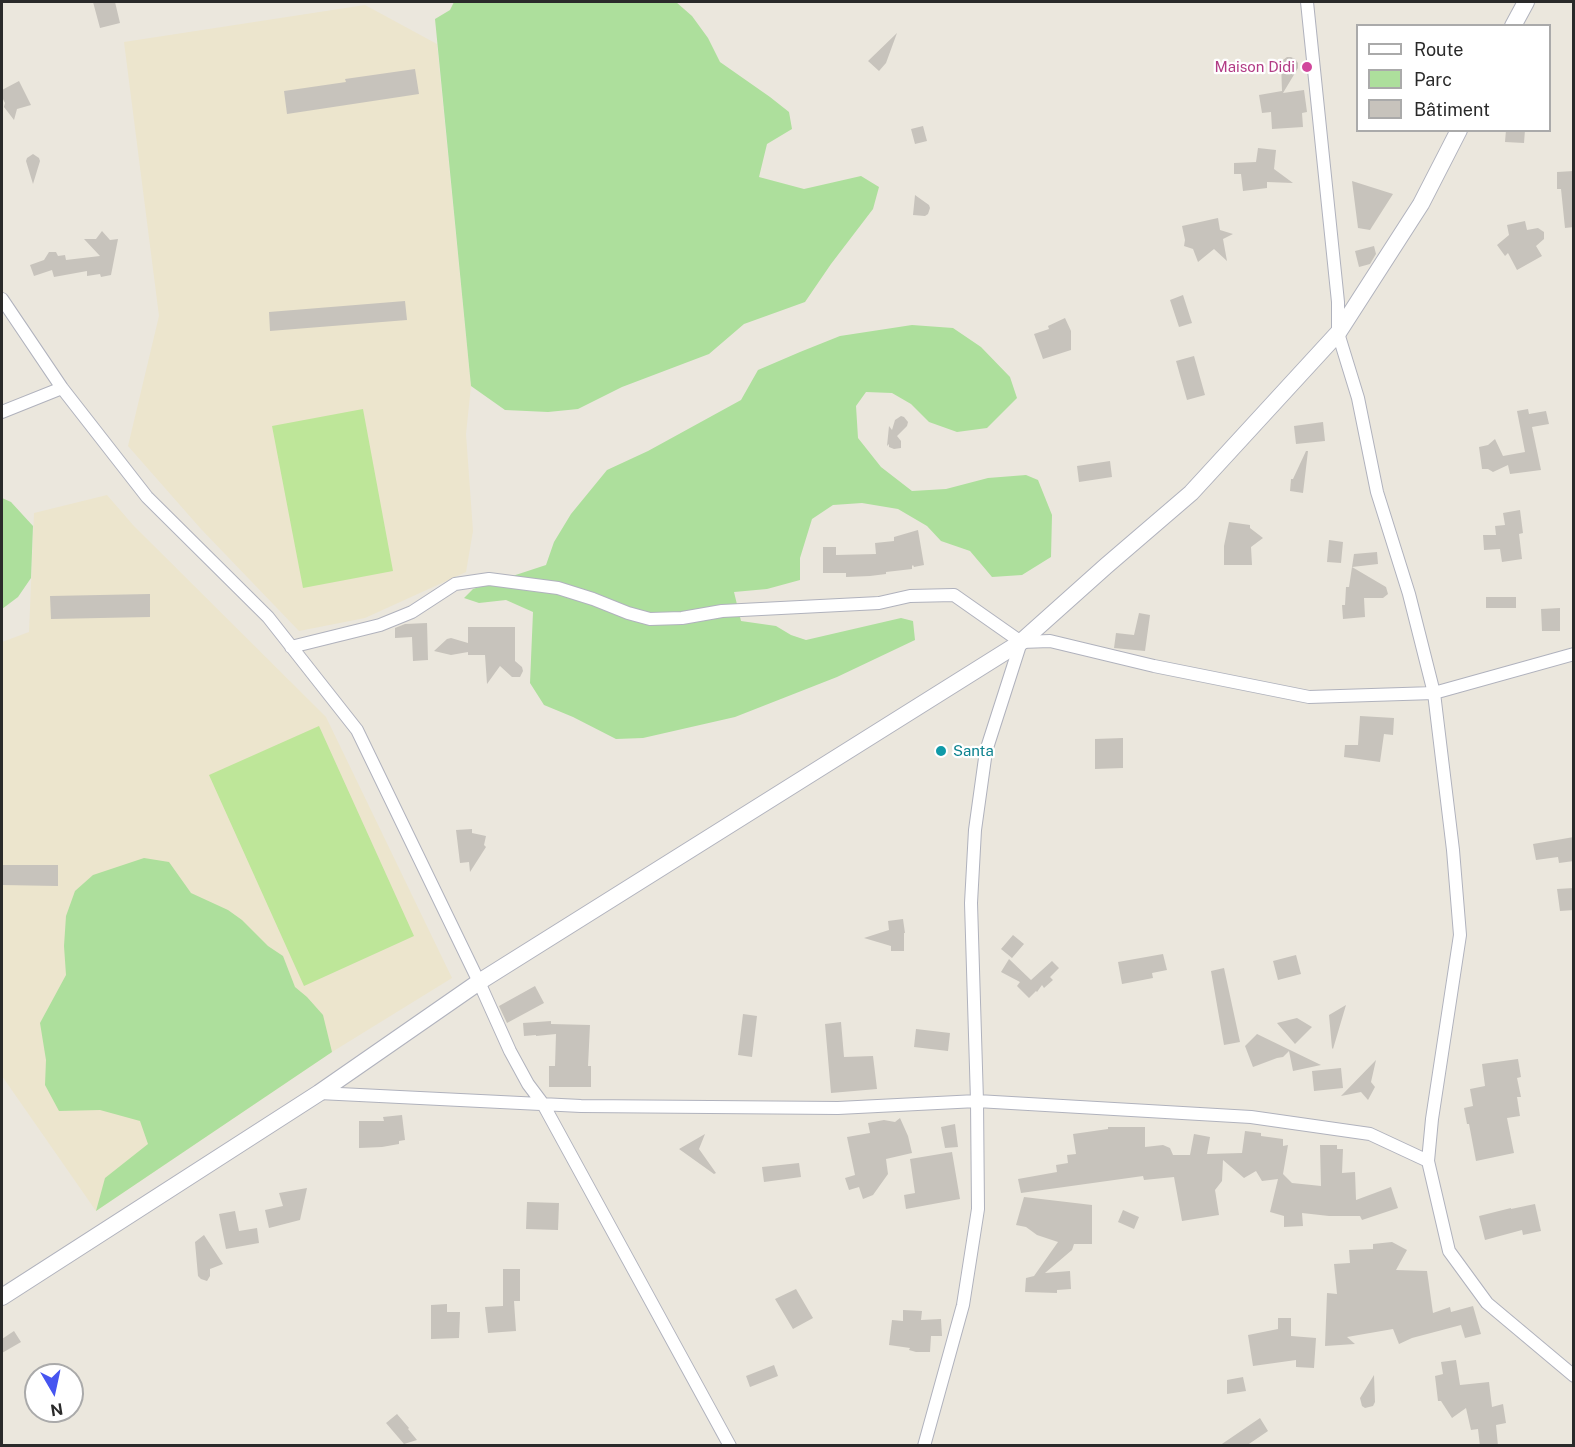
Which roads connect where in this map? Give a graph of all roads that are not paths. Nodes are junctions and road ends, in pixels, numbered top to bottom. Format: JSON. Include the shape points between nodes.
{"nodes":[{"id":1,"x":1307,"y":2,"type":"edge"},
{"id":2,"x":1526,"y":2,"type":"edge"},
{"id":3,"x":1515,"y":24,"type":"edge"},
{"id":4,"x":1458,"y":132,"type":"edge"},
{"id":5,"x":2,"y":299,"type":"edge"},
{"id":6,"x":1338,"y":333,"type":"junction"},
{"id":7,"x":62,"y":388,"type":"junction"},
{"id":8,"x":2,"y":412,"type":"edge"},
{"id":9,"x":1022,"y":642,"type":"junction"},
{"id":10,"x":291,"y":647,"type":"junction"},
{"id":11,"x":1574,"y":654,"type":"edge"},
{"id":12,"x":1434,"y":693,"type":"junction"},
{"id":13,"x":480,"y":982,"type":"junction"},
{"id":14,"x":320,"y":1093,"type":"junction"},
{"id":15,"x":977,"y":1101,"type":"junction"},
{"id":16,"x":543,"y":1104,"type":"junction"},
{"id":17,"x":1428,"y":1161,"type":"junction"},
{"id":18,"x":2,"y":1297,"type":"edge"},
{"id":19,"x":1574,"y":1376,"type":"edge"},
{"id":20,"x":730,"y":1446,"type":"edge"},
{"id":21,"x":924,"y":1446,"type":"edge"}],
"edges":[{"from":1,"to":6,"type":"street"},
{"from":2,"to":3,"type":"main road"},
{"from":4,"to":6,"type":"main road","via":[[1421,204]]},
{"from":5,"to":7,"type":"street"},
{"from":6,"to":9,"type":"main road","via":[[1191,493]]},
{"from":6,"to":12,"type":"street","via":[[1358,398],[1377,492]]},
{"from":7,"to":8,"type":"street"},
{"from":7,"to":10,"type":"street","via":[[147,497],[268,617]]},
{"from":9,"to":10,"type":"street","via":[[954,595],[650,619],[558,588],[489,579],[455,584],[412,612],[380,625]]},
{"from":9,"to":12,"type":"street","via":[[1050,642],[1309,697]]},
{"from":9,"to":13,"type":"main road"},
{"from":9,"to":15,"type":"street","via":[[986,751],[975,830],[971,903]]},
{"from":10,"to":13,"type":"street","via":[[357,730]]},
{"from":11,"to":12,"type":"street"},
{"from":12,"to":17,"type":"street","via":[[1460,935]]},
{"from":13,"to":14,"type":"main road"},
{"from":13,"to":16,"type":"street","via":[[510,1051]]},
{"from":14,"to":16,"type":"street"},
{"from":14,"to":18,"type":"main road"},
{"from":15,"to":16,"type":"street","via":[[838,1108]]},
{"from":15,"to":17,"type":"street","via":[[1272,1120],[1370,1134]]},
{"from":15,"to":21,"type":"street","via":[[978,1209],[963,1305]]},
{"from":16,"to":20,"type":"street"},
{"from":17,"to":19,"type":"street","via":[[1449,1251],[1487,1303]]}]}
